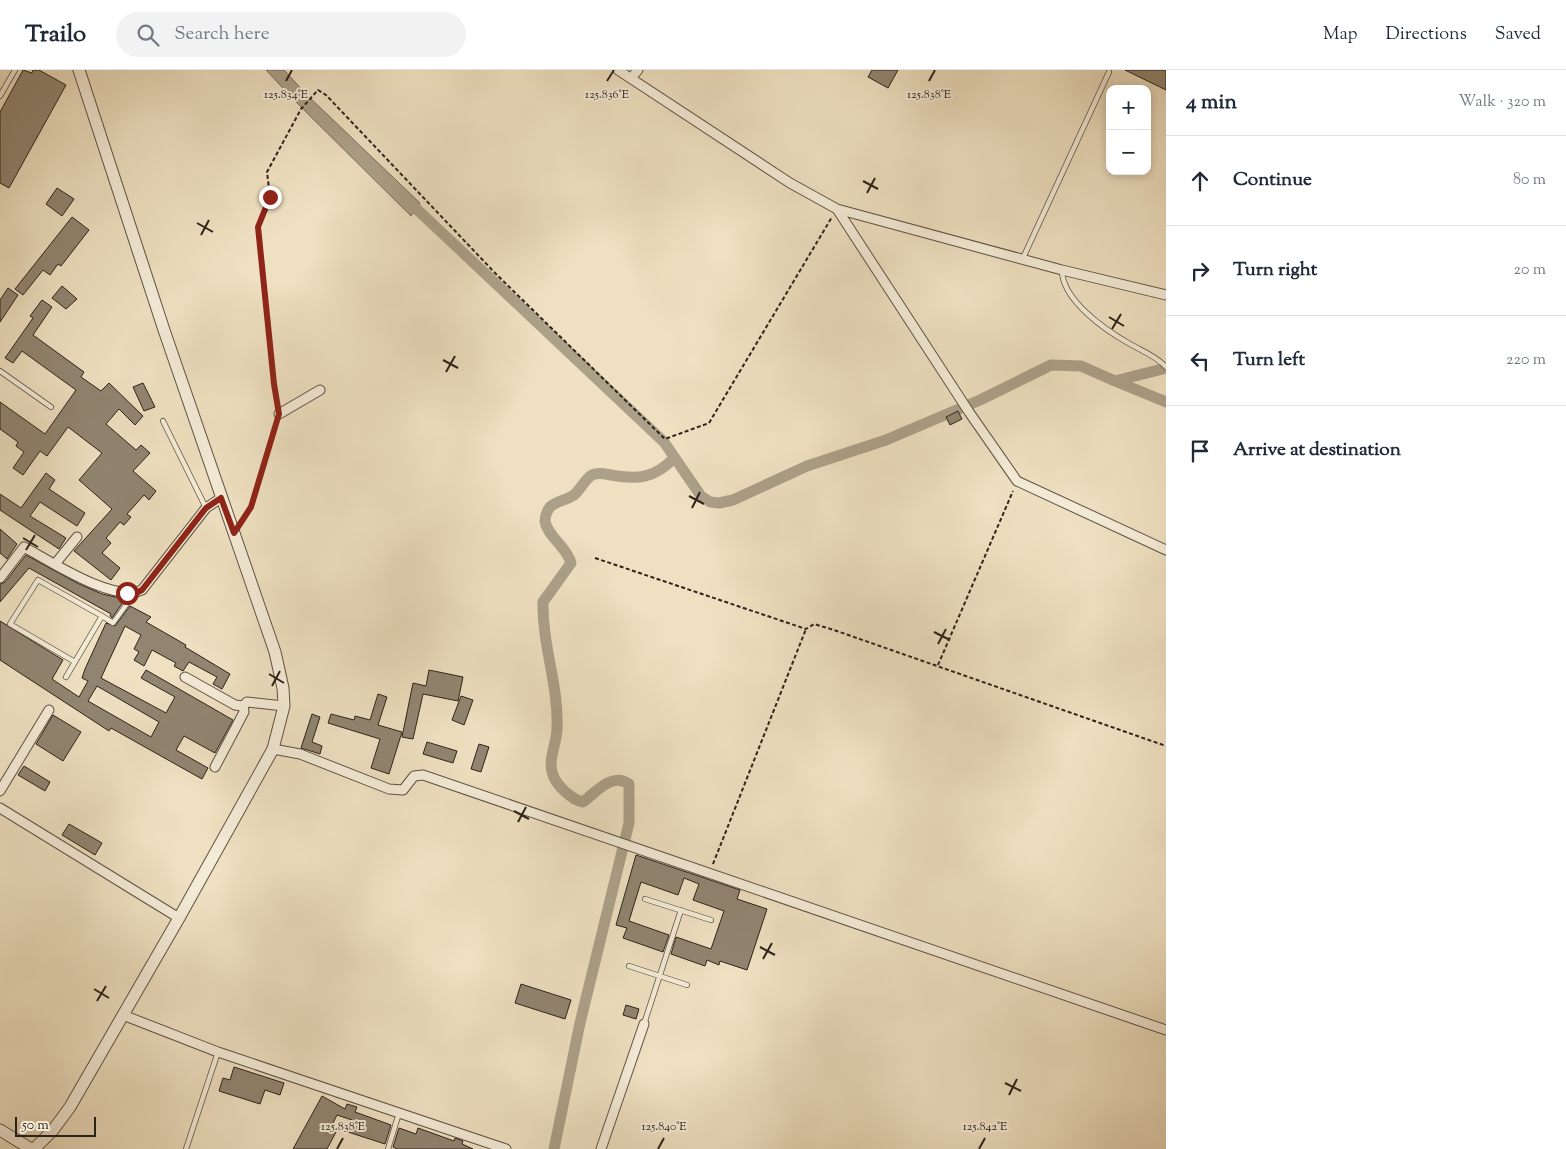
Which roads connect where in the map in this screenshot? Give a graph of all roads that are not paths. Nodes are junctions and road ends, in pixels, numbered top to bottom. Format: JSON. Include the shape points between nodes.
{"nodes":[{"id":1,"x":15,"y":70,"type":"edge"},
{"id":2,"x":79,"y":70,"type":"edge"},
{"id":3,"x":618,"y":70,"type":"edge"},
{"id":4,"x":638,"y":70,"type":"edge"},
{"id":5,"x":1109,"y":72,"type":"dead end"},
{"id":6,"x":631,"y":78,"type":"junction"},
{"id":7,"x":0,"y":96,"type":"edge"},
{"id":8,"x":837,"y":209,"type":"junction"},
{"id":9,"x":1023,"y":258,"type":"junction"},
{"id":10,"x":1062,"y":270,"type":"junction"},
{"id":11,"x":1166,"y":295,"type":"edge"},
{"id":12,"x":1164,"y":364,"type":"edge"},
{"id":13,"x":0,"y":371,"type":"edge"},
{"id":14,"x":320,"y":390,"type":"dead end"},
{"id":15,"x":51,"y":407,"type":"dead end"},
{"id":16,"x":279,"y":414,"type":"road end"},
{"id":17,"x":163,"y":420,"type":"dead end"},
{"id":18,"x":221,"y":498,"type":"junction"},
{"id":19,"x":206,"y":508,"type":"junction"},
{"id":20,"x":77,"y":537,"type":"dead end"},
{"id":21,"x":1166,"y":550,"type":"edge"},
{"id":22,"x":55,"y":564,"type":"junction"},
{"id":23,"x":0,"y":578,"type":"edge"},
{"id":24,"x":134,"y":594,"type":"junction"},
{"id":25,"x":102,"y":616,"type":"junction"},
{"id":26,"x":74,"y":662,"type":"junction"},
{"id":27,"x":66,"y":677,"type":"dead end"},
{"id":28,"x":185,"y":677,"type":"dead end"},
{"id":29,"x":243,"y":706,"type":"junction"},
{"id":30,"x":284,"y":706,"type":"junction"},
{"id":31,"x":49,"y":710,"type":"dead end"},
{"id":32,"x":273,"y":749,"type":"junction"},
{"id":33,"x":215,"y":767,"type":"dead end"},
{"id":34,"x":0,"y":791,"type":"edge"},
{"id":35,"x":0,"y":808,"type":"edge"},
{"id":36,"x":645,"y":899,"type":"dead end"},
{"id":37,"x":681,"y":910,"type":"junction"},
{"id":38,"x":179,"y":918,"type":"junction"},
{"id":39,"x":711,"y":920,"type":"dead end"},
{"id":40,"x":629,"y":966,"type":"dead end"},
{"id":41,"x":660,"y":976,"type":"junction"},
{"id":42,"x":687,"y":984,"type":"dead end"},
{"id":43,"x":123,"y":1015,"type":"junction"},
{"id":44,"x":644,"y":1024,"type":"joint"},
{"id":45,"x":1166,"y":1030,"type":"edge"},
{"id":46,"x":218,"y":1052,"type":"junction"},
{"id":47,"x":399,"y":1113,"type":"junction"},
{"id":48,"x":0,"y":1130,"type":"edge"},
{"id":49,"x":32,"y":1149,"type":"edge"},
{"id":50,"x":186,"y":1149,"type":"edge"},
{"id":51,"x":388,"y":1149,"type":"edge"},
{"id":52,"x":506,"y":1149,"type":"edge"},
{"id":53,"x":601,"y":1149,"type":"edge"}],
"edges":[{"from":1,"to":7,"type":"lane"},
{"from":2,"to":18,"type":"street"},
{"from":3,"to":6,"type":"street"},
{"from":4,"to":6,"type":"street"},
{"from":5,"to":9,"type":"lane"},
{"from":6,"to":8,"type":"street","via":[[790,183]]},
{"from":8,"to":9,"type":"street"},
{"from":8,"to":21,"type":"street","via":[[1017,481]]},
{"from":9,"to":10,"type":"street"},
{"from":10,"to":11,"type":"street"},
{"from":10,"to":12,"type":"lane","via":[[1062,281],[1069,294],[1092,317],[1108,331]]},
{"from":13,"to":15,"type":"lane"},
{"from":14,"to":16,"type":"street"},
{"from":17,"to":19,"type":"lane"},
{"from":18,"to":19,"type":"street"},
{"from":18,"to":30,"type":"street","via":[[275,652]]},
{"from":19,"to":24,"type":"street","via":[[142,590]]},
{"from":20,"to":22,"type":"street"},
{"from":22,"to":23,"type":"street","via":[[24,547]]},
{"from":22,"to":24,"type":"street","via":[[86,582]]},
{"from":24,"to":25,"type":"lane","via":[[113,623]]},
{"from":25,"to":26,"type":"lane"},
{"from":25,"to":26,"type":"lane","via":[[38,580],[10,624]]},
{"from":26,"to":27,"type":"lane"},
{"from":28,"to":29,"type":"street","via":[[235,705]]},
{"from":29,"to":30,"type":"street","via":[[247,702]]},
{"from":29,"to":33,"type":"street","via":[[244,712]]},
{"from":30,"to":32,"type":"street"},
{"from":31,"to":34,"type":"street"},
{"from":32,"to":38,"type":"street"},
{"from":32,"to":45,"type":"street","via":[[300,754],[389,789],[403,790],[414,776],[423,775]]},
{"from":35,"to":38,"type":"street"},
{"from":36,"to":37,"type":"lane"},
{"from":37,"to":39,"type":"lane"},
{"from":37,"to":41,"type":"lane"},
{"from":38,"to":43,"type":"street"},
{"from":40,"to":41,"type":"lane"},
{"from":41,"to":42,"type":"lane"},
{"from":41,"to":44,"type":"lane"},
{"from":43,"to":46,"type":"street"},
{"from":43,"to":49,"type":"street","via":[[70,1107],[53,1130]]},
{"from":44,"to":53,"type":"street"},
{"from":46,"to":47,"type":"street"},
{"from":46,"to":50,"type":"lane"},
{"from":47,"to":51,"type":"lane"},
{"from":47,"to":52,"type":"street"},
{"from":48,"to":49,"type":"street"}]}
